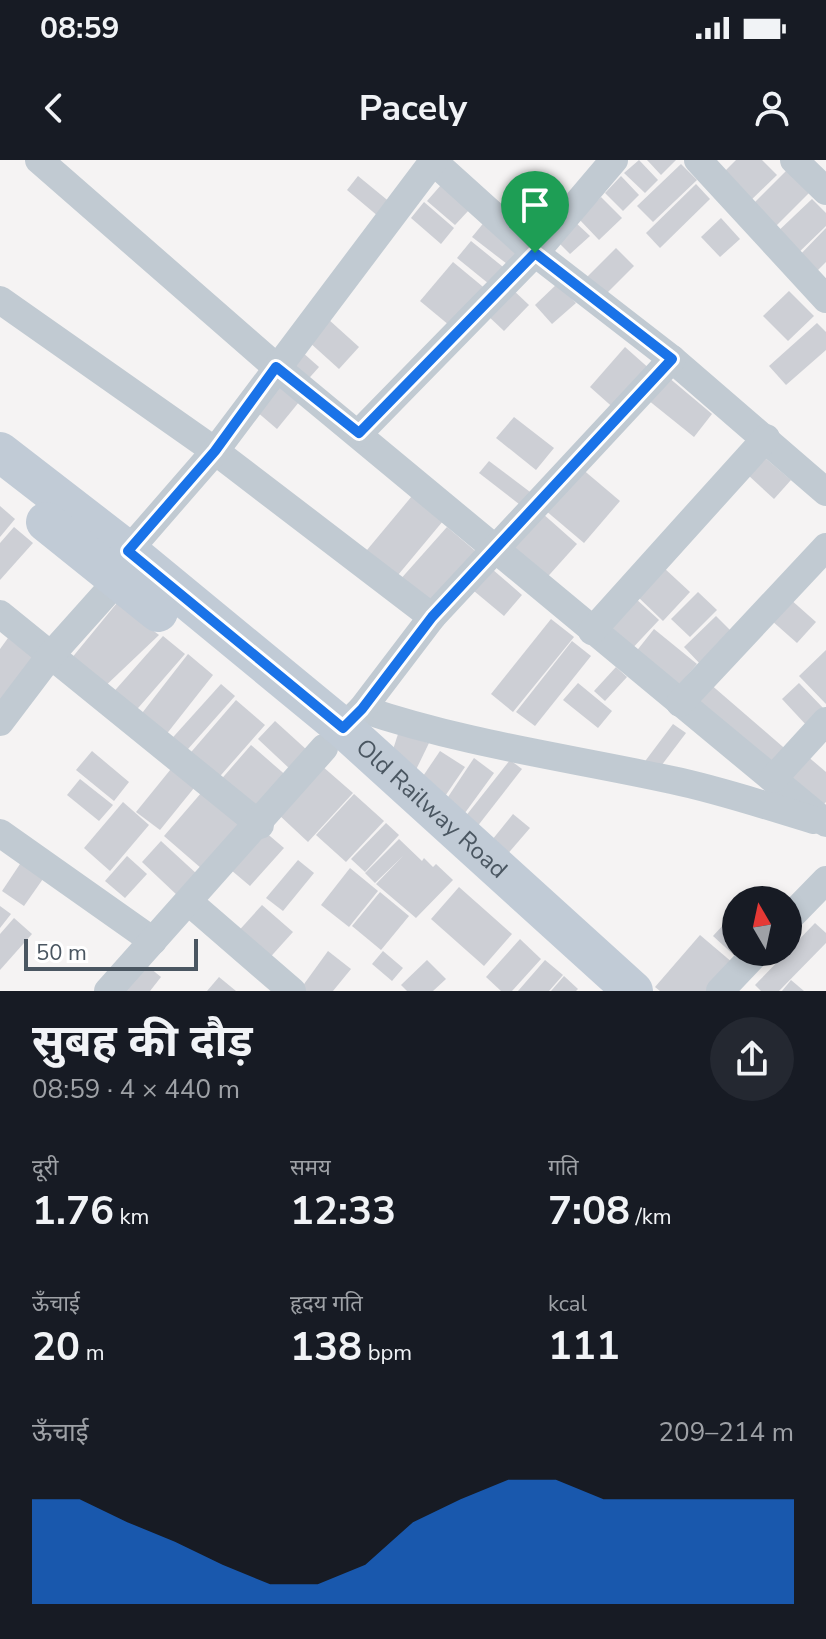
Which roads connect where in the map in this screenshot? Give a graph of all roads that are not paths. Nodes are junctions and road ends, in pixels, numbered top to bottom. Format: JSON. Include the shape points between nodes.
{"nodes":[{"id":1,"x":39,"y":160,"type":"edge"},
{"id":2,"x":433,"y":160,"type":"edge"},
{"id":3,"x":614,"y":160,"type":"edge"},
{"id":4,"x":698,"y":160,"type":"edge"},
{"id":5,"x":794,"y":160,"type":"edge"},
{"id":6,"x":826,"y":191,"type":"edge"},
{"id":7,"x":535,"y":253,"type":"junction"},
{"id":8,"x":826,"y":299,"type":"edge"},
{"id":9,"x":0,"y":300,"type":"edge"},
{"id":10,"x":672,"y":359,"type":"junction"},
{"id":11,"x":276,"y":367,"type":"junction"},
{"id":12,"x":359,"y":433,"type":"junction"},
{"id":13,"x":766,"y":438,"type":"junction"},
{"id":14,"x":215,"y":451,"type":"junction"},
{"id":15,"x":0,"y":452,"type":"edge"},
{"id":16,"x":0,"y":484,"type":"edge"},
{"id":17,"x":826,"y":492,"type":"edge"},
{"id":18,"x":826,"y":547,"type":"edge"},
{"id":19,"x":494,"y":550,"type":"junction"},
{"id":20,"x":123,"y":565,"type":"junction"},
{"id":21,"x":0,"y":614,"type":"edge"},
{"id":22,"x":432,"y":617,"type":"junction"},
{"id":23,"x":592,"y":631,"type":"junction"},
{"id":24,"x":50,"y":656,"type":"junction"},
{"id":25,"x":680,"y":703,"type":"junction"},
{"id":26,"x":826,"y":721,"type":"edge"},
{"id":27,"x":0,"y":722,"type":"edge"},
{"id":28,"x":343,"y":728,"type":"junction"},
{"id":29,"x":773,"y":779,"type":"junction"},
{"id":30,"x":826,"y":824,"type":"edge"},
{"id":31,"x":260,"y":825,"type":"junction"},
{"id":32,"x":0,"y":833,"type":"edge"},
{"id":33,"x":826,"y":880,"type":"edge"},
{"id":34,"x":189,"y":902,"type":"junction"},
{"id":35,"x":802,"y":905,"type":"edge"},
{"id":36,"x":153,"y":941,"type":"junction"},
{"id":37,"x":744,"y":966,"type":"edge"},
{"id":38,"x":108,"y":991,"type":"edge"},
{"id":39,"x":292,"y":991,"type":"edge"},
{"id":40,"x":608,"y":991,"type":"edge"},
{"id":41,"x":633,"y":991,"type":"edge"},
{"id":42,"x":720,"y":991,"type":"edge"}],
"edges":[{"from":1,"to":11,"type":"street"},
{"from":2,"to":7,"type":"street"},
{"from":2,"to":11,"type":"street"},
{"from":3,"to":7,"type":"street"},
{"from":4,"to":8,"type":"street"},
{"from":5,"to":6,"type":"street"},
{"from":7,"to":10,"type":"street"},
{"from":7,"to":12,"type":"street"},
{"from":9,"to":14,"type":"street"},
{"from":10,"to":13,"type":"street"},
{"from":10,"to":19,"type":"street"},
{"from":11,"to":12,"type":"street"},
{"from":11,"to":14,"type":"street"},
{"from":12,"to":19,"type":"street"},
{"from":13,"to":17,"type":"street"},
{"from":13,"to":23,"type":"street"},
{"from":14,"to":20,"type":"street"},
{"from":14,"to":22,"type":"street"},
{"from":15,"to":20,"type":"main road","name":"Old Railway Road"},
{"from":16,"to":20,"type":"main road","name":"Old Railway Road"},
{"from":18,"to":25,"type":"street"},
{"from":19,"to":22,"type":"street"},
{"from":19,"to":23,"type":"street"},
{"from":20,"to":24,"type":"street"},
{"from":20,"to":28,"type":"main road","name":"Old Railway Road"},
{"from":21,"to":24,"type":"street"},
{"from":22,"to":28,"type":"street"},
{"from":23,"to":25,"type":"street"},
{"from":24,"to":27,"type":"street"},
{"from":24,"to":31,"type":"street"},
{"from":25,"to":29,"type":"street"},
{"from":26,"to":29,"type":"street"},
{"from":28,"to":30,"type":"street","via":[[426,731],[673,780]]},
{"from":28,"to":31,"type":"street"},
{"from":28,"to":40,"type":"main road","name":"Old Railway Road"},
{"from":28,"to":41,"type":"main road","name":"Old Railway Road"},
{"from":29,"to":30,"type":"street"},
{"from":31,"to":34,"type":"street"},
{"from":32,"to":36,"type":"street"},
{"from":33,"to":35,"type":"street"},
{"from":34,"to":36,"type":"street"},
{"from":34,"to":39,"type":"street"},
{"from":36,"to":38,"type":"street"},
{"from":37,"to":42,"type":"street"}]}
